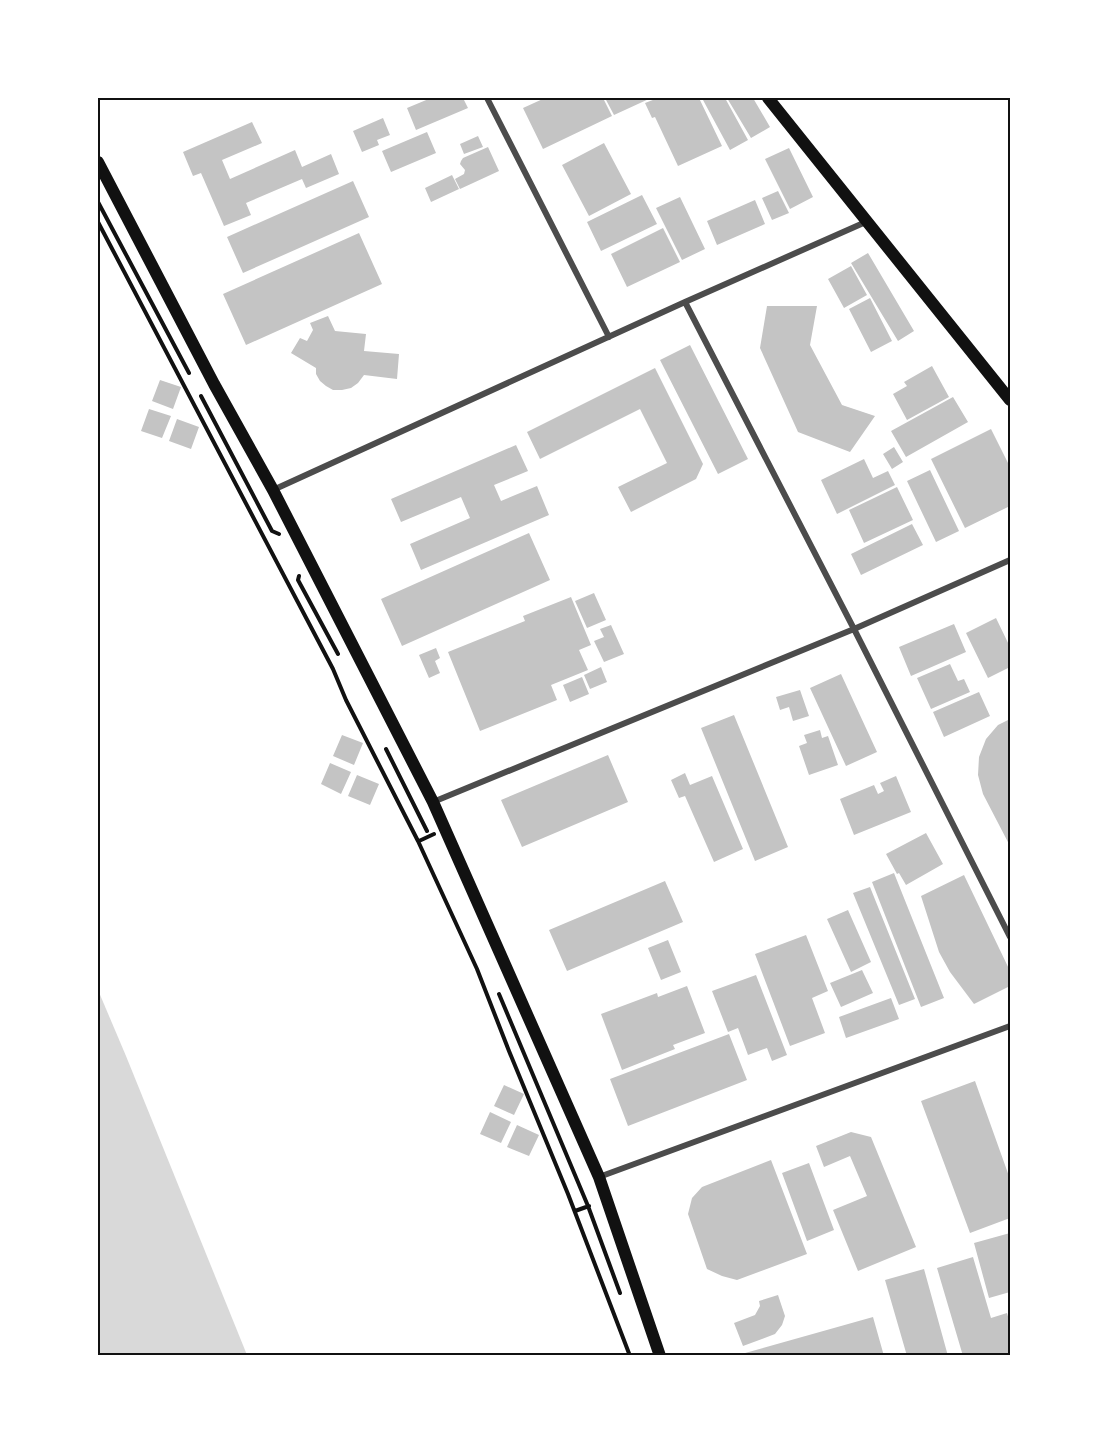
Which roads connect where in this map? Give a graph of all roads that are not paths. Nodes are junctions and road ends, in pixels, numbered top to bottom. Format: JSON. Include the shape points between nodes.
{"nodes":[{"id":1,"x":487,"y":98,"type":"edge"},
{"id":2,"x":768,"y":98,"type":"edge"},
{"id":3,"x":98,"y":162,"type":"edge"},
{"id":4,"x":868,"y":221,"type":"junction"},
{"id":5,"x":685,"y":302,"type":"junction"},
{"id":6,"x":609,"y":337,"type":"junction"},
{"id":7,"x":1011,"y":400,"type":"edge"},
{"id":8,"x":273,"y":490,"type":"junction"},
{"id":9,"x":1011,"y":560,"type":"edge"},
{"id":10,"x":854,"y":629,"type":"junction"},
{"id":11,"x":433,"y":802,"type":"junction"},
{"id":12,"x":1011,"y":937,"type":"edge"},
{"id":13,"x":1011,"y":1026,"type":"edge"},
{"id":14,"x":598,"y":1177,"type":"junction"},
{"id":15,"x":660,"y":1356,"type":"edge"}],
"edges":[{"from":1,"to":6,"type":"street"},
{"from":2,"to":4,"type":"main road"},
{"from":3,"to":8,"type":"main road"},
{"from":4,"to":5,"type":"street"},
{"from":4,"to":7,"type":"main road"},
{"from":5,"to":6,"type":"street"},
{"from":5,"to":10,"type":"street"},
{"from":6,"to":8,"type":"street"},
{"from":8,"to":11,"type":"main road"},
{"from":9,"to":10,"type":"street"},
{"from":10,"to":11,"type":"street"},
{"from":10,"to":12,"type":"street"},
{"from":11,"to":14,"type":"main road"},
{"from":13,"to":14,"type":"street"},
{"from":14,"to":15,"type":"main road"}]}
